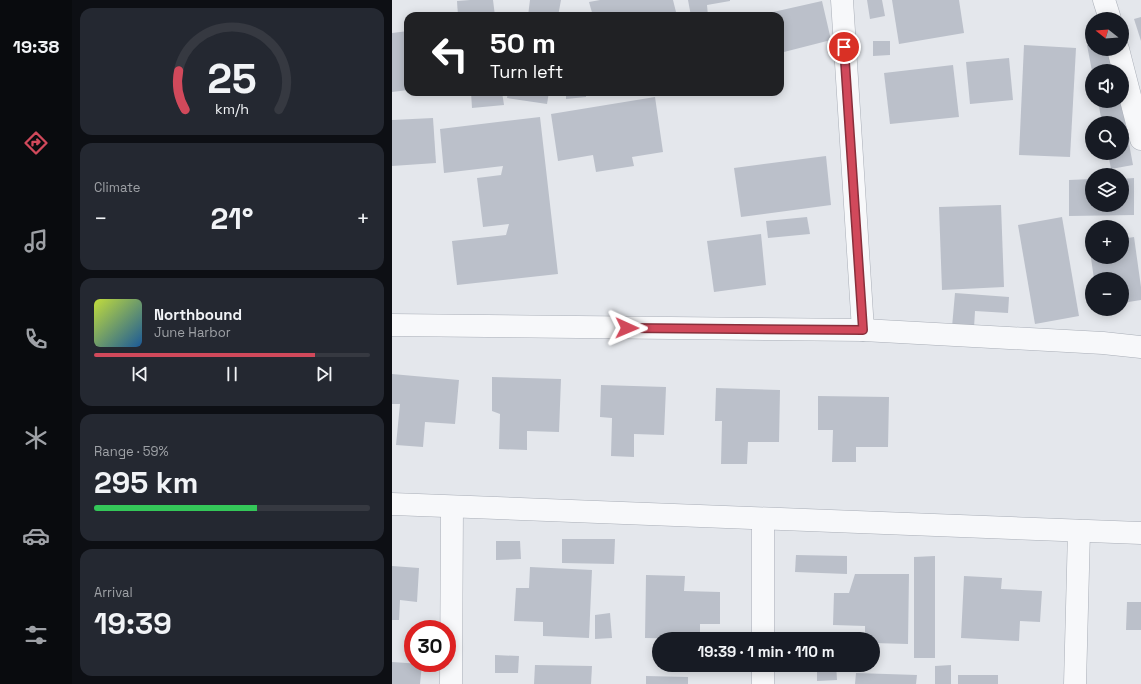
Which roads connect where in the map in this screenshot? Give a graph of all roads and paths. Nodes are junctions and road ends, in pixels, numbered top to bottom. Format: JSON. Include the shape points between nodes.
{"nodes":[{"id":1,"x":842,"y":0,"type":"edge"},
{"id":2,"x":1104,"y":0,"type":"edge"},
{"id":3,"x":1108,"y":12,"type":"edge"},
{"id":4,"x":1120,"y":56,"type":"edge"},
{"id":5,"x":1141,"y":139,"type":"edge"},
{"id":6,"x":392,"y":325,"type":"edge"},
{"id":7,"x":863,"y":330,"type":"junction"},
{"id":8,"x":1141,"y":347,"type":"edge"},
{"id":9,"x":392,"y":504,"type":"edge"},
{"id":10,"x":452,"y":507,"type":"junction"},
{"id":11,"x":763,"y":518,"type":"junction"},
{"id":12,"x":1079,"y":531,"type":"junction"},
{"id":13,"x":1141,"y":533,"type":"edge"},
{"id":14,"x":763,"y":632,"type":"edge"},
{"id":15,"x":763,"y":672,"type":"edge"},
{"id":16,"x":451,"y":684,"type":"edge"},
{"id":17,"x":763,"y":684,"type":"edge"},
{"id":18,"x":1075,"y":684,"type":"edge"}],
"edges":[{"from":1,"to":7,"type":"street"},
{"from":2,"to":3,"type":"street"},
{"from":4,"to":5,"type":"street"},
{"from":6,"to":7,"type":"street"},
{"from":7,"to":8,"type":"street"},
{"from":9,"to":10,"type":"street"},
{"from":10,"to":11,"type":"street"},
{"from":10,"to":16,"type":"street"},
{"from":11,"to":12,"type":"street"},
{"from":11,"to":14,"type":"street"},
{"from":12,"to":13,"type":"street"},
{"from":12,"to":18,"type":"street"},
{"from":15,"to":17,"type":"street"}]}
